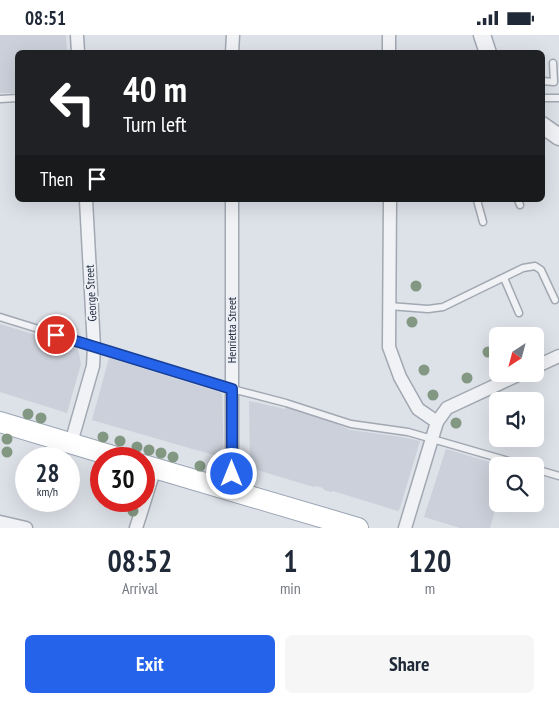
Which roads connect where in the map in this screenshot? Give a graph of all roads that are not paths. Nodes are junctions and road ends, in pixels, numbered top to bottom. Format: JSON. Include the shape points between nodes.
{"nodes":[{"id":1,"x":77,"y":35,"type":"edge"},
{"id":2,"x":233,"y":35,"type":"edge"},
{"id":3,"x":388,"y":35,"type":"edge"},
{"id":4,"x":482,"y":35,"type":"edge"},
{"id":5,"x":78,"y":50,"type":"edge"},
{"id":6,"x":232,"y":50,"type":"edge"},
{"id":7,"x":389,"y":50,"type":"edge"},
{"id":8,"x":487,"y":50,"type":"edge"},
{"id":9,"x":553,"y":63,"type":"dead end"},
{"id":10,"x":545,"y":81,"type":"edge"},
{"id":11,"x":15,"y":98,"type":"edge"},
{"id":12,"x":545,"y":98,"type":"edge"},
{"id":13,"x":559,"y":98,"type":"edge"},
{"id":14,"x":0,"y":99,"type":"edge"},
{"id":15,"x":545,"y":127,"type":"edge"},
{"id":16,"x":559,"y":137,"type":"edge"},
{"id":17,"x":86,"y":202,"type":"edge"},
{"id":18,"x":232,"y":202,"type":"edge"},
{"id":19,"x":390,"y":202,"type":"edge"},
{"id":20,"x":478,"y":202,"type":"edge"},
{"id":21,"x":483,"y":222,"type":"dead end"},
{"id":22,"x":504,"y":278,"type":"junction"},
{"id":23,"x":555,"y":300,"type":"dead end"},
{"id":24,"x":389,"y":306,"type":"junction"},
{"id":25,"x":519,"y":313,"type":"dead end"},
{"id":26,"x":0,"y":317,"type":"edge"},
{"id":27,"x":94,"y":347,"type":"junction"},
{"id":28,"x":559,"y":355,"type":"edge"},
{"id":29,"x":544,"y":362,"type":"edge"},
{"id":30,"x":501,"y":383,"type":"edge"},
{"id":31,"x":232,"y":389,"type":"junction"},
{"id":32,"x":437,"y":422,"type":"junction"},
{"id":33,"x":0,"y":423,"type":"edge"},
{"id":34,"x":432,"y":439,"type":"junction"},
{"id":35,"x":71,"y":443,"type":"junction"},
{"id":36,"x":90,"y":449,"type":"edge"},
{"id":37,"x":495,"y":457,"type":"edge"},
{"id":38,"x":155,"y":468,"type":"edge"},
{"id":39,"x":544,"y":472,"type":"edge"},
{"id":40,"x":559,"y":476,"type":"edge"},
{"id":41,"x":232,"y":491,"type":"junction"},
{"id":42,"x":140,"y":512,"type":"edge"},
{"id":43,"x":0,"y":522,"type":"edge"},
{"id":44,"x":26,"y":528,"type":"edge"},
{"id":45,"x":136,"y":528,"type":"edge"},
{"id":46,"x":358,"y":528,"type":"edge"},
{"id":47,"x":405,"y":528,"type":"edge"}],
"edges":[{"from":1,"to":5,"type":"street"},
{"from":2,"to":6,"type":"street"},
{"from":3,"to":7,"type":"street"},
{"from":4,"to":8,"type":"street"},
{"from":9,"to":10,"type":"lane","via":[[554,82]]},
{"from":11,"to":14,"type":"lane"},
{"from":12,"to":13,"type":"lane"},
{"from":15,"to":16,"type":"street"},
{"from":17,"to":27,"type":"street","name":"George Street"},
{"from":18,"to":31,"type":"street","name":"Henrietta Street"},
{"from":19,"to":24,"type":"street"},
{"from":20,"to":21,"type":"lane"},
{"from":22,"to":23,"type":"lane","via":[[523,268],[536,266]]},
{"from":22,"to":24,"type":"lane","via":[[443,307]]},
{"from":22,"to":25,"type":"lane"},
{"from":24,"to":32,"type":"street","via":[[389,347],[400,377],[418,409]]},
{"from":26,"to":27,"type":"lane"},
{"from":27,"to":31,"type":"lane"},
{"from":27,"to":35,"type":"street","name":"George Street","via":[[93,366]]},
{"from":28,"to":29,"type":"street"},
{"from":30,"to":32,"type":"street","via":[[447,408]]},
{"from":31,"to":34,"type":"lane","via":[[351,424],[408,432]]},
{"from":31,"to":41,"type":"street","name":"Henrietta Street"},
{"from":32,"to":34,"type":"street"},
{"from":33,"to":35,"type":"main road"},
{"from":34,"to":37,"type":"lane"},
{"from":34,"to":47,"type":"street"},
{"from":35,"to":36,"type":"main road"},
{"from":38,"to":41,"type":"main road"},
{"from":39,"to":40,"type":"lane"},
{"from":41,"to":46,"type":"main road"},
{"from":42,"to":45,"type":"street"},
{"from":43,"to":44,"type":"street"}]}
